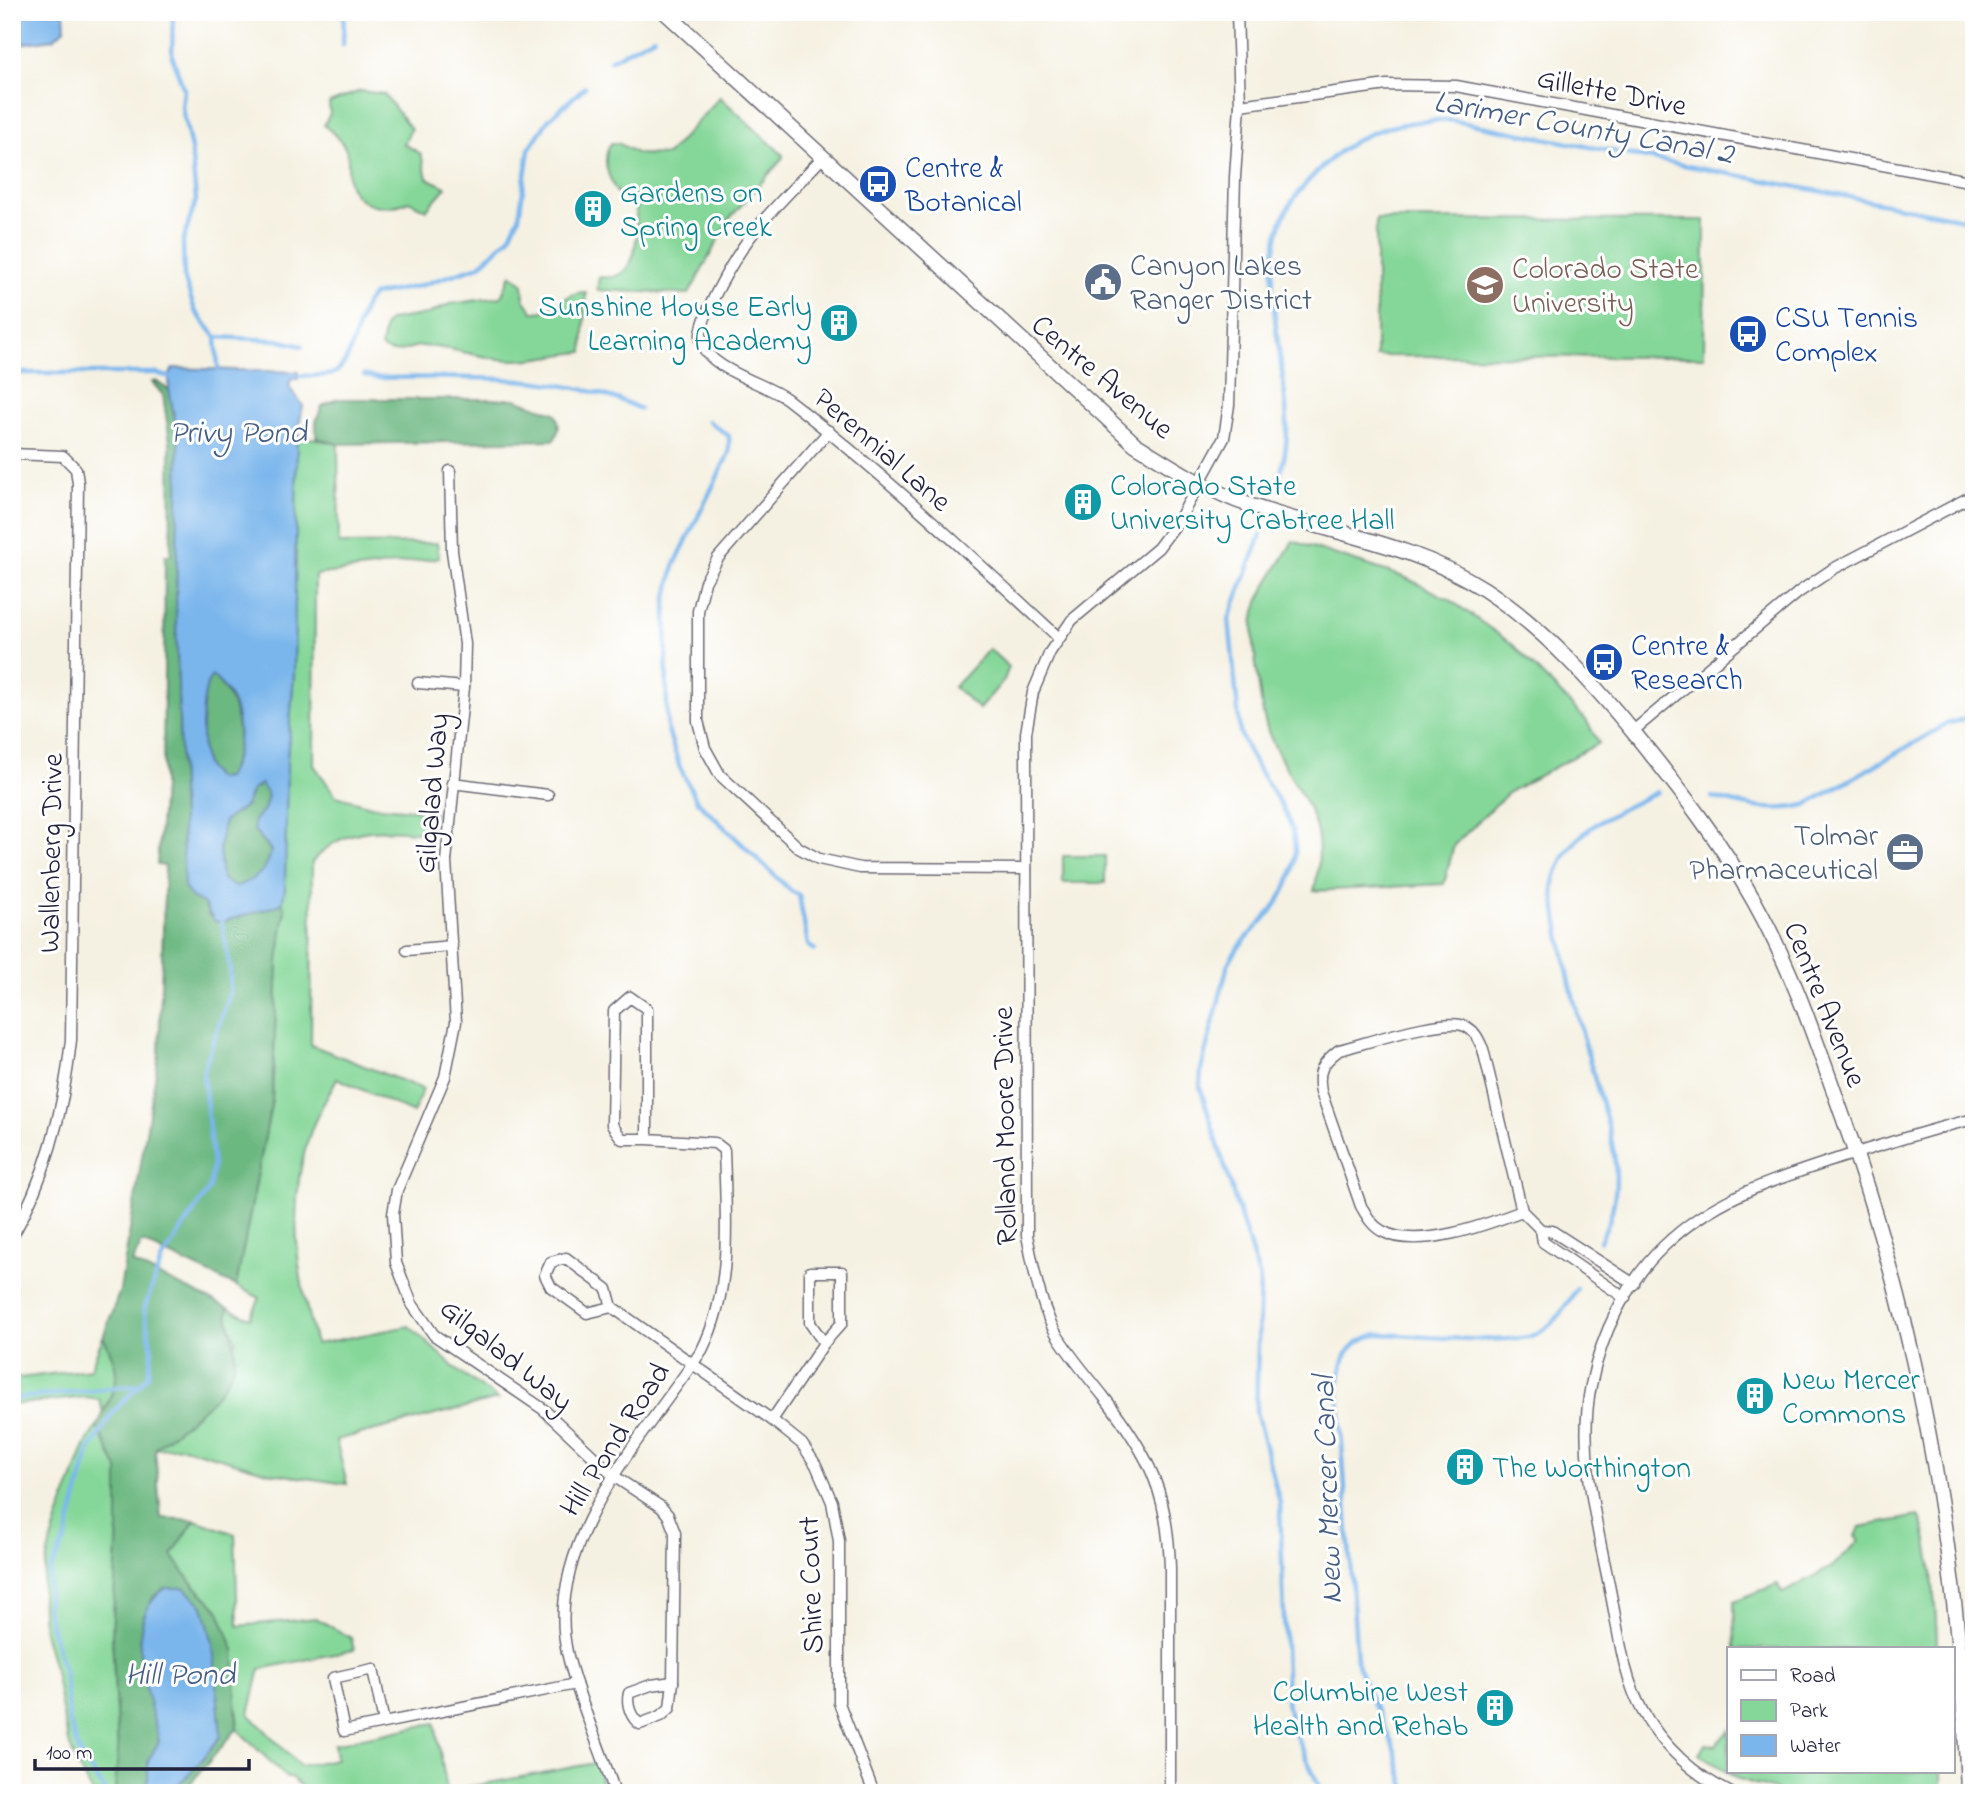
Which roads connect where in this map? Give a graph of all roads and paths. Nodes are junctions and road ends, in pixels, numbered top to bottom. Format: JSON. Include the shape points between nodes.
{"nodes":[{"id":1,"x":665,"y":12,"type":"edge"},
{"id":2,"x":1237,"y":12,"type":"edge"},
{"id":3,"x":1240,"y":105,"type":"junction"},
{"id":4,"x":822,"y":158,"type":"junction"},
{"id":5,"x":1974,"y":182,"type":"edge"},
{"id":6,"x":829,"y":431,"type":"junction"},
{"id":7,"x":12,"y":454,"type":"edge"},
{"id":8,"x":450,"y":471,"type":"dead end"},
{"id":9,"x":1200,"y":484,"type":"junction"},
{"id":10,"x":1974,"y":495,"type":"edge"},
{"id":11,"x":1059,"y":638,"type":"junction"},
{"id":12,"x":418,"y":683,"type":"dead end"},
{"id":13,"x":464,"y":687,"type":"junction"},
{"id":14,"x":1633,"y":732,"type":"junction"},
{"id":15,"x":452,"y":783,"type":"junction"},
{"id":16,"x":548,"y":795,"type":"dead end"},
{"id":17,"x":1026,"y":869,"type":"junction"},
{"id":18,"x":452,"y":946,"type":"junction"},
{"id":19,"x":407,"y":950,"type":"dead end"},
{"id":20,"x":1974,"y":1119,"type":"edge"},
{"id":21,"x":647,"y":1139,"type":"junction"},
{"id":22,"x":1856,"y":1153,"type":"junction"},
{"id":23,"x":1522,"y":1211,"type":"junction"},
{"id":24,"x":1541,"y":1230,"type":"junction"},
{"id":25,"x":12,"y":1237,"type":"edge"},
{"id":26,"x":1634,"y":1284,"type":"junction"},
{"id":27,"x":1625,"y":1298,"type":"junction"},
{"id":28,"x":612,"y":1307,"type":"junction"},
{"id":29,"x":824,"y":1343,"type":"junction"},
{"id":30,"x":692,"y":1364,"type":"junction"},
{"id":31,"x":772,"y":1420,"type":"junction"},
{"id":32,"x":615,"y":1477,"type":"junction"},
{"id":33,"x":673,"y":1682,"type":"junction"},
{"id":34,"x":576,"y":1684,"type":"junction"},
{"id":35,"x":384,"y":1723,"type":"junction"},
{"id":36,"x":12,"y":1785,"type":"edge"},
{"id":37,"x":15,"y":1793,"type":"edge"},
{"id":38,"x":615,"y":1793,"type":"edge"},
{"id":39,"x":874,"y":1793,"type":"edge"},
{"id":40,"x":1170,"y":1793,"type":"edge"},
{"id":41,"x":1731,"y":1793,"type":"edge"},
{"id":42,"x":1969,"y":1793,"type":"edge"}],
"edges":[{"from":1,"to":4,"type":"street","name":"Centre Avenue"},
{"from":2,"to":3,"type":"street","name":"Rolland Moore Drive"},
{"from":3,"to":5,"type":"street","name":"Gillette Drive","via":[[1387,85],[1456,86]]},
{"from":3,"to":9,"type":"street","name":"Rolland Moore Drive","via":[[1228,420],[1224,438]]},
{"from":4,"to":6,"type":"street","name":"Perennial Lane","via":[[753,232],[714,299],[701,340],[706,353],[717,362],[782,395]]},
{"from":4,"to":9,"type":"street","name":"Centre Avenue","via":[[1114,426]]},
{"from":6,"to":11,"type":"street","name":"Perennial Lane"},
{"from":6,"to":17,"type":"street","via":[[718,558],[705,582],[698,611],[698,721],[705,748],[720,775],[799,848],[819,859],[860,868]]},
{"from":7,"to":25,"type":"street","name":"Wallenberg Drive","via":[[52,453],[71,462],[78,483],[71,1040],[49,1153]]},
{"from":8,"to":13,"type":"street","name":"Gilgalad Way","via":[[452,551],[465,644]]},
{"from":9,"to":11,"type":"street","name":"Rolland Moore Drive","via":[[1158,548],[1085,608]]},
{"from":9,"to":14,"type":"street","name":"Centre Avenue","via":[[1250,505],[1414,553],[1483,589],[1540,633]]},
{"from":10,"to":14,"type":"street","via":[[1810,584]]},
{"from":11,"to":17,"type":"street","name":"Rolland Moore Drive","via":[[1040,672],[1028,715]]},
{"from":12,"to":13,"type":"street","name":"Gilgalad Way"},
{"from":13,"to":15,"type":"street","name":"Gilgalad Way"},
{"from":14,"to":22,"type":"street","name":"Centre Avenue","via":[[1694,807],[1756,904],[1793,982]]},
{"from":15,"to":16,"type":"street"},
{"from":15,"to":18,"type":"street","name":"Gilgalad Way","via":[[446,861]]},
{"from":17,"to":40,"type":"street","name":"Rolland Moore Drive","via":[[1027,1235],[1035,1277],[1054,1328],[1132,1436],[1163,1498],[1170,1568]]},
{"from":18,"to":19,"type":"street"},
{"from":18,"to":32,"type":"street","name":"Gilgalad Way","via":[[456,998],[452,1050],[435,1102],[403,1172],[393,1214],[401,1281],[434,1335],[543,1409]]},
{"from":20,"to":22,"type":"street"},
{"from":21,"to":21,"type":"street","via":[[647,1009],[630,997],[614,1011],[612,1125],[622,1139]]},
{"from":21,"to":30,"type":"street","name":"Hill Pond Road","via":[[715,1143],[724,1150],[721,1302],[713,1328]]},
{"from":22,"to":26,"type":"street","via":[[1754,1186],[1702,1214],[1661,1248]]},
{"from":22,"to":42,"type":"street","name":"Centre Avenue","via":[[1896,1288],[1935,1459],[1957,1615]]},
{"from":23,"to":23,"type":"street","via":[[1483,1049],[1467,1027],[1456,1023],[1418,1031],[1339,1050],[1324,1061],[1318,1076],[1321,1092],[1361,1206],[1370,1222],[1384,1233],[1423,1236],[1467,1231]]},
{"from":23,"to":24,"type":"street"},
{"from":24,"to":26,"type":"street","via":[[1552,1231]]},
{"from":24,"to":27,"type":"street","via":[[1543,1242]]},
{"from":26,"to":27,"type":"street"},
{"from":27,"to":41,"type":"street","via":[[1600,1349],[1586,1434],[1624,1665],[1643,1711],[1660,1737],[1693,1770]]},
{"from":28,"to":28,"type":"street","name":"Shire Court","via":[[607,1289],[566,1258],[551,1262],[545,1275],[551,1287],[587,1312]]},
{"from":28,"to":30,"type":"street","name":"Shire Court"},
{"from":29,"to":29,"type":"street","via":[[842,1323],[842,1272],[810,1272],[810,1322]]},
{"from":29,"to":31,"type":"street"},
{"from":30,"to":31,"type":"street","name":"Shire Court"},
{"from":30,"to":32,"type":"street","name":"Hill Pond Road"},
{"from":31,"to":39,"type":"street","name":"Shire Court","via":[[802,1444],[832,1502],[839,1541],[839,1703]]},
{"from":32,"to":33,"type":"street","name":"Gilgalad Way","via":[[661,1507],[675,1534]]},
{"from":32,"to":34,"type":"street","name":"Hill Pond Road","via":[[581,1532],[566,1583],[565,1637]]},
{"from":33,"to":33,"type":"street","name":"Gilgalad Way","via":[[670,1708],[649,1722],[635,1721],[629,1693]]},
{"from":34,"to":35,"type":"street"},
{"from":34,"to":38,"type":"street","name":"Hill Pond Road"},
{"from":35,"to":35,"type":"street","via":[[373,1670],[333,1678],[344,1731]]},
{"from":36,"to":37,"type":"street"}]}
